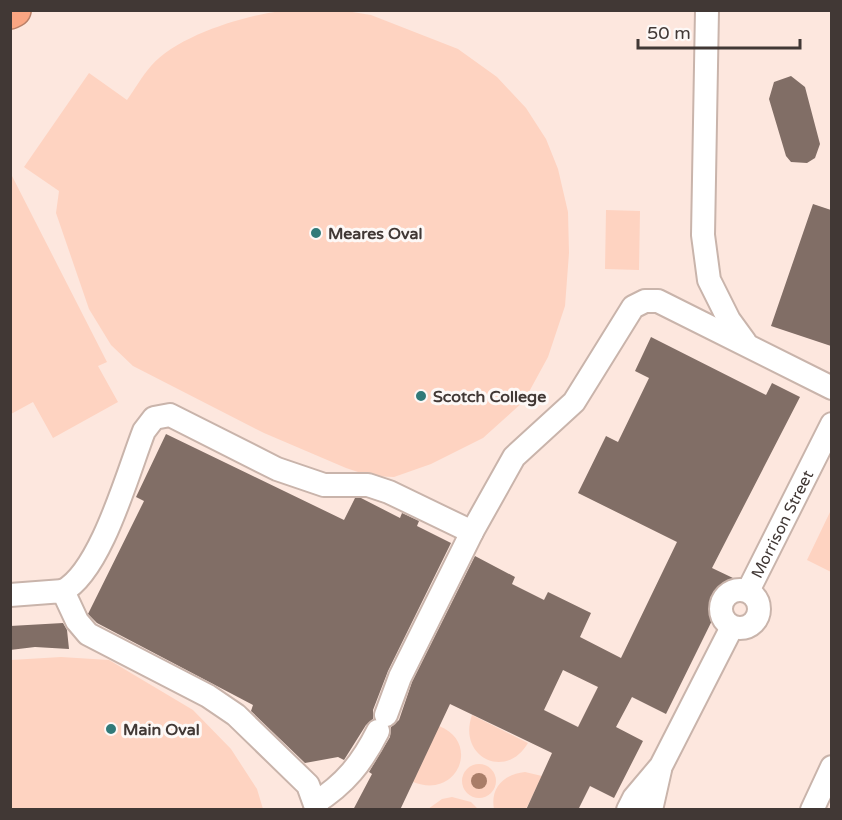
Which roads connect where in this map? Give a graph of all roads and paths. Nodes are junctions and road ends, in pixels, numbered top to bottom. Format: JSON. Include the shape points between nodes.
{"nodes":[{"id":1,"x":707,"y":10,"type":"edge"},
{"id":2,"x":748,"y":346,"type":"junction"},
{"id":3,"x":831,"y":388,"type":"edge"},
{"id":4,"x":831,"y":424,"type":"edge"},
{"id":5,"x":472,"y":532,"type":"junction"},
{"id":6,"x":63,"y":591,"type":"junction"},
{"id":7,"x":10,"y":595,"type":"edge"},
{"id":8,"x":661,"y":766,"type":"junction"},
{"id":9,"x":831,"y":768,"type":"edge"},
{"id":10,"x":316,"y":806,"type":"edge"},
{"id":11,"x":628,"y":810,"type":"edge"},
{"id":12,"x":651,"y":810,"type":"edge"},
{"id":13,"x":812,"y":810,"type":"edge"}],
"edges":[{"from":1,"to":2,"type":"street","via":[[703,235],[709,280],[729,320]]},
{"from":2,"to":3,"type":"street"},
{"from":2,"to":5,"type":"street","via":[[658,301],[645,301],[633,308],[574,402],[514,457]]},
{"from":4,"to":8,"type":"street","name":"Morrison Street","via":[[748,591],[759,606],[758,617],[744,628],[732,627]]},
{"from":5,"to":6,"type":"street","via":[[389,492],[368,486],[324,485],[276,470],[170,415],[154,418],[144,431],[100,545],[75,585]]},
{"from":5,"to":10,"type":"street","via":[[400,677],[382,723],[355,771]]},
{"from":6,"to":7,"type":"street"},
{"from":6,"to":10,"type":"street","via":[[88,634],[208,696],[236,715],[308,785]]},
{"from":8,"to":11,"type":"street","name":"Morrison Street","via":[[633,798]]},
{"from":8,"to":12,"type":"street","name":"Morrison Street"},
{"from":9,"to":13,"type":"street"}]}
